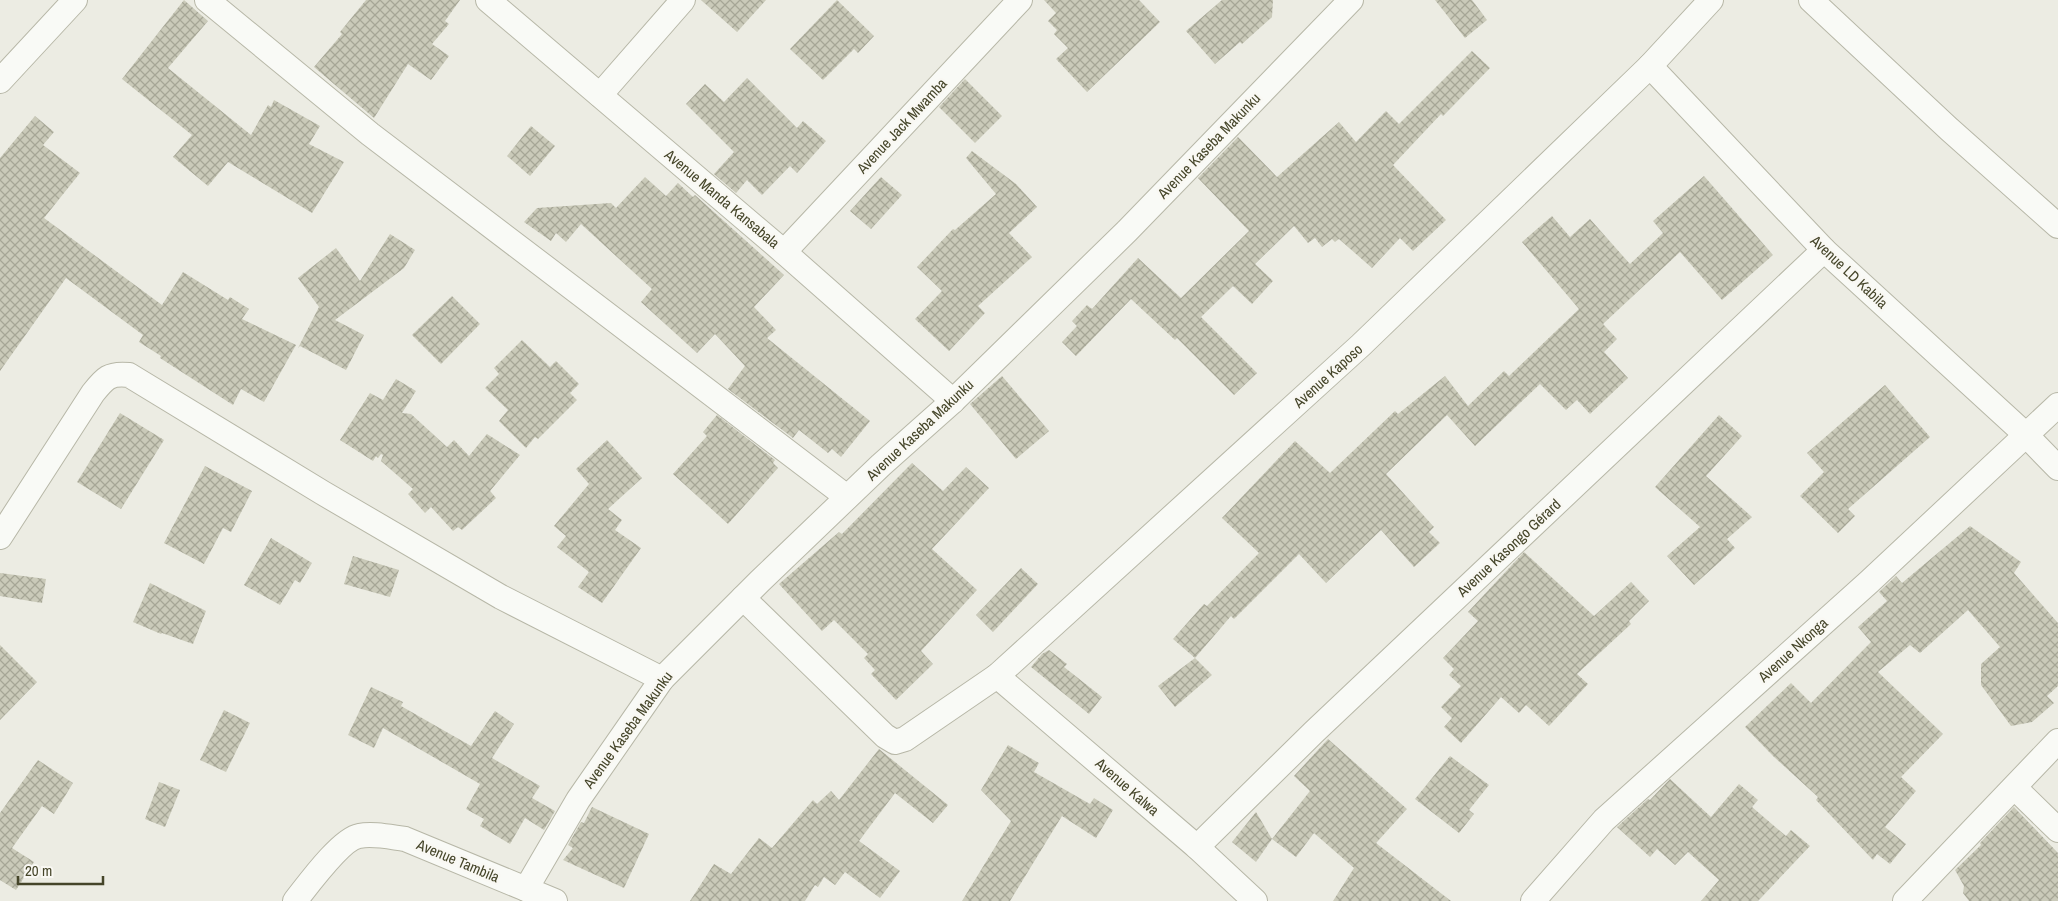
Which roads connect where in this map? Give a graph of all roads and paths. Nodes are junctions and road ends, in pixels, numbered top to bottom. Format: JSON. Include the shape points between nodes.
{"nodes":[{"id":1,"x":75,"y":0,"type":"edge"},
{"id":2,"x":208,"y":0,"type":"edge"},
{"id":3,"x":488,"y":0,"type":"edge"},
{"id":4,"x":683,"y":0,"type":"edge"},
{"id":5,"x":1020,"y":0,"type":"edge"},
{"id":6,"x":1351,"y":0,"type":"edge"},
{"id":7,"x":1711,"y":0,"type":"edge"},
{"id":8,"x":1811,"y":0,"type":"edge"},
{"id":9,"x":1650,"y":66,"type":"junction"},
{"id":10,"x":0,"y":81,"type":"edge"},
{"id":11,"x":600,"y":96,"type":"junction"},
{"id":12,"x":2058,"y":226,"type":"edge"},
{"id":13,"x":1824,"y":250,"type":"junction"},
{"id":14,"x":784,"y":252,"type":"junction"},
{"id":15,"x":953,"y":401,"type":"junction"},
{"id":16,"x":2058,"y":405,"type":"edge"},
{"id":17,"x":2025,"y":434,"type":"junction"},
{"id":18,"x":2058,"y":468,"type":"edge"},
{"id":19,"x":847,"y":497,"type":"junction"},
{"id":20,"x":0,"y":537,"type":"edge"},
{"id":21,"x":742,"y":598,"type":"junction"},
{"id":22,"x":997,"y":676,"type":"junction"},
{"id":23,"x":662,"y":679,"type":"junction"},
{"id":24,"x":2058,"y":741,"type":"edge"},
{"id":25,"x":2015,"y":788,"type":"junction"},
{"id":26,"x":2058,"y":830,"type":"edge"},
{"id":27,"x":1197,"y":847,"type":"junction"},
{"id":28,"x":526,"y":889,"type":"junction"},
{"id":29,"x":295,"y":901,"type":"edge"},
{"id":30,"x":555,"y":901,"type":"edge"},
{"id":31,"x":1255,"y":901,"type":"edge"},
{"id":32,"x":1533,"y":901,"type":"edge"},
{"id":33,"x":1905,"y":901,"type":"edge"}],
"edges":[{"from":1,"to":10,"type":"street"},
{"from":2,"to":19,"type":"street","via":[[370,134]]},
{"from":3,"to":11,"type":"street","name":"Avenue Manda Kansabala"},
{"from":4,"to":11,"type":"street"},
{"from":5,"to":14,"type":"street","name":"Avenue Jack Mwamba"},
{"from":6,"to":15,"type":"street","name":"Avenue Kaseba Makunku","via":[[1127,231]]},
{"from":7,"to":9,"type":"street","name":"Avenue Kaposo"},
{"from":8,"to":12,"type":"street"},
{"from":9,"to":13,"type":"street","name":"Avenue LD Kabila"},
{"from":9,"to":22,"type":"street","name":"Avenue Kaposo","via":[[1362,345]]},
{"from":11,"to":14,"type":"street","name":"Avenue Manda Kansabala"},
{"from":13,"to":17,"type":"street","name":"Avenue LD Kabila"},
{"from":13,"to":27,"type":"street","name":"Avenue Kasongo Gérard","via":[[1314,732]]},
{"from":14,"to":15,"type":"street","name":"Avenue Manda Kansabala"},
{"from":15,"to":19,"type":"street","name":"Avenue Kaseba Makunku"},
{"from":16,"to":17,"type":"street","name":"Avenue Nkonga"},
{"from":17,"to":18,"type":"street","name":"Avenue LD Kabila"},
{"from":17,"to":32,"type":"street","name":"Avenue Nkonga","via":[[1869,582],[1604,820]]},
{"from":19,"to":21,"type":"street","name":"Avenue Kaseba Makunku"},
{"from":20,"to":23,"type":"street","via":[[93,393],[104,380],[115,374],[129,375],[501,598]]},
{"from":21,"to":22,"type":"street","name":"Avenue Kaposo","via":[[895,742],[905,740]]},
{"from":21,"to":23,"type":"street","name":"Avenue Kaseba Makunku"},
{"from":22,"to":27,"type":"street","name":"Avenue Kalwa"},
{"from":23,"to":28,"type":"street","name":"Avenue Kaseba Makunku","via":[[578,800]]},
{"from":24,"to":25,"type":"street"},
{"from":25,"to":26,"type":"street"},
{"from":25,"to":33,"type":"street"},
{"from":27,"to":31,"type":"street","name":"Avenue Kalwa"},
{"from":28,"to":29,"type":"street","name":"Avenue Tambila","via":[[405,839],[357,836],[341,847]]},
{"from":28,"to":30,"type":"street","name":"Avenue Tambila"}]}
